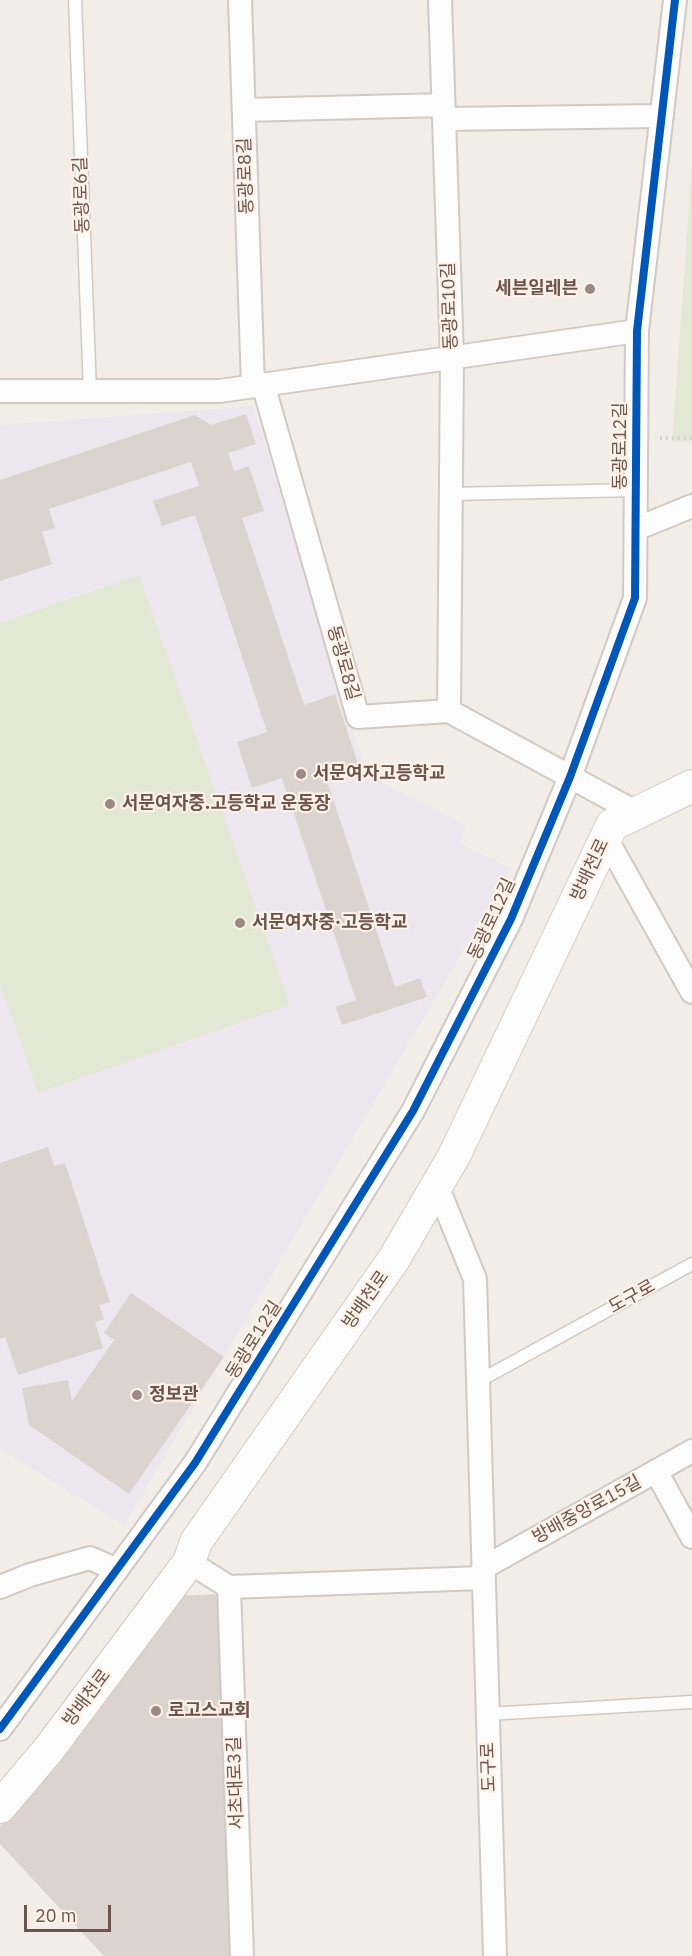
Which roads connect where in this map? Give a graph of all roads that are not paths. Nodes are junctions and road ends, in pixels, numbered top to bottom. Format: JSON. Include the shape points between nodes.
{"nodes":[{"id":1,"x":75,"y":0,"type":"edge"},
{"id":2,"x":240,"y":0,"type":"edge"},
{"id":3,"x":440,"y":0,"type":"edge"},
{"id":4,"x":675,"y":0,"type":"edge"},
{"id":5,"x":244,"y":110,"type":"junction"},
{"id":6,"x":443,"y":112,"type":"junction"},
{"id":7,"x":662,"y":116,"type":"junction"},
{"id":8,"x":637,"y":331,"type":"junction"},
{"id":9,"x":452,"y":357,"type":"junction"},
{"id":10,"x":258,"y":385,"type":"junction"},
{"id":11,"x":0,"y":390,"type":"edge"},
{"id":12,"x":90,"y":391,"type":"junction"},
{"id":13,"x":636,"y":490,"type":"junction"},
{"id":14,"x":451,"y":494,"type":"junction"},
{"id":15,"x":692,"y":506,"type":"edge"},
{"id":16,"x":636,"y":529,"type":"junction"},
{"id":17,"x":449,"y":711,"type":"junction"},
{"id":18,"x":570,"y":777,"type":"junction"},
{"id":19,"x":692,"y":786,"type":"edge"},
{"id":20,"x":637,"y":813,"type":"junction"},
{"id":21,"x":606,"y":838,"type":"junction"},
{"id":22,"x":692,"y":992,"type":"edge"},
{"id":23,"x":437,"y":1186,"type":"junction"},
{"id":24,"x":692,"y":1264,"type":"edge"},
{"id":25,"x":477,"y":1382,"type":"junction"},
{"id":26,"x":692,"y":1451,"type":"edge"},
{"id":27,"x":656,"y":1471,"type":"junction"},
{"id":28,"x":692,"y":1537,"type":"edge"},
{"id":29,"x":189,"y":1562,"type":"junction"},
{"id":30,"x":117,"y":1569,"type":"junction"},
{"id":31,"x":483,"y":1573,"type":"junction"},
{"id":32,"x":0,"y":1587,"type":"edge"},
{"id":33,"x":229,"y":1587,"type":"junction"},
{"id":34,"x":692,"y":1702,"type":"edge"},
{"id":35,"x":487,"y":1714,"type":"junction"},
{"id":36,"x":0,"y":1730,"type":"edge"},
{"id":37,"x":0,"y":1806,"type":"edge"},
{"id":38,"x":242,"y":1956,"type":"edge"},
{"id":39,"x":495,"y":1956,"type":"edge"}],
"edges":[{"from":1,"to":12,"type":"lane","name":"동광로6길"},
{"from":2,"to":5,"type":"street","name":"동광로8길"},
{"from":3,"to":6,"type":"street","name":"동광로10길"},
{"from":4,"to":7,"type":"street","name":"동광로12길"},
{"from":5,"to":6,"type":"street"},
{"from":5,"to":10,"type":"street","name":"동광로8길"},
{"from":6,"to":7,"type":"street"},
{"from":6,"to":9,"type":"street","name":"동광로10길"},
{"from":7,"to":8,"type":"street","name":"동광로12길"},
{"from":8,"to":9,"type":"street"},
{"from":8,"to":13,"type":"street","name":"동광로12길"},
{"from":9,"to":10,"type":"street"},
{"from":9,"to":14,"type":"street","name":"동광로10길"},
{"from":10,"to":12,"type":"street","via":[[220,391]]},
{"from":10,"to":17,"type":"street","name":"동광로8길","via":[[358,717]]},
{"from":11,"to":12,"type":"street"},
{"from":13,"to":14,"type":"lane"},
{"from":13,"to":16,"type":"street","name":"동광로12길"},
{"from":14,"to":17,"type":"street","name":"동광로10길"},
{"from":15,"to":16,"type":"street"},
{"from":16,"to":18,"type":"street","name":"동광로12길","via":[[635,598]]},
{"from":17,"to":18,"type":"street"},
{"from":18,"to":20,"type":"street"},
{"from":18,"to":30,"type":"street","name":"동광로12길","via":[[511,919],[413,1111],[195,1463]]},
{"from":19,"to":20,"type":"street","name":"방배천로"},
{"from":20,"to":21,"type":"street","name":"방배천로","via":[[612,825]]},
{"from":21,"to":22,"type":"street"},
{"from":21,"to":23,"type":"street","name":"방배천로"},
{"from":23,"to":25,"type":"street","name":"도구로","via":[[475,1279]]},
{"from":23,"to":29,"type":"street","name":"방배천로","via":[[394,1259],[196,1542]]},
{"from":24,"to":25,"type":"lane","name":"도구로"},
{"from":25,"to":31,"type":"street","name":"도구로"},
{"from":26,"to":27,"type":"street","name":"방배중앙로15길"},
{"from":27,"to":28,"type":"street"},
{"from":27,"to":31,"type":"street","name":"방배중앙로15길"},
{"from":29,"to":33,"type":"street"},
{"from":29,"to":37,"type":"street","name":"방배천로","via":[[48,1749]]},
{"from":30,"to":32,"type":"street","via":[[90,1558]]},
{"from":30,"to":36,"type":"street","name":"동광로12길"},
{"from":31,"to":33,"type":"street"},
{"from":31,"to":35,"type":"street","name":"도구로"},
{"from":33,"to":38,"type":"street","name":"서초대로3길"},
{"from":34,"to":35,"type":"lane"},
{"from":35,"to":39,"type":"street","name":"도구로"}]}
